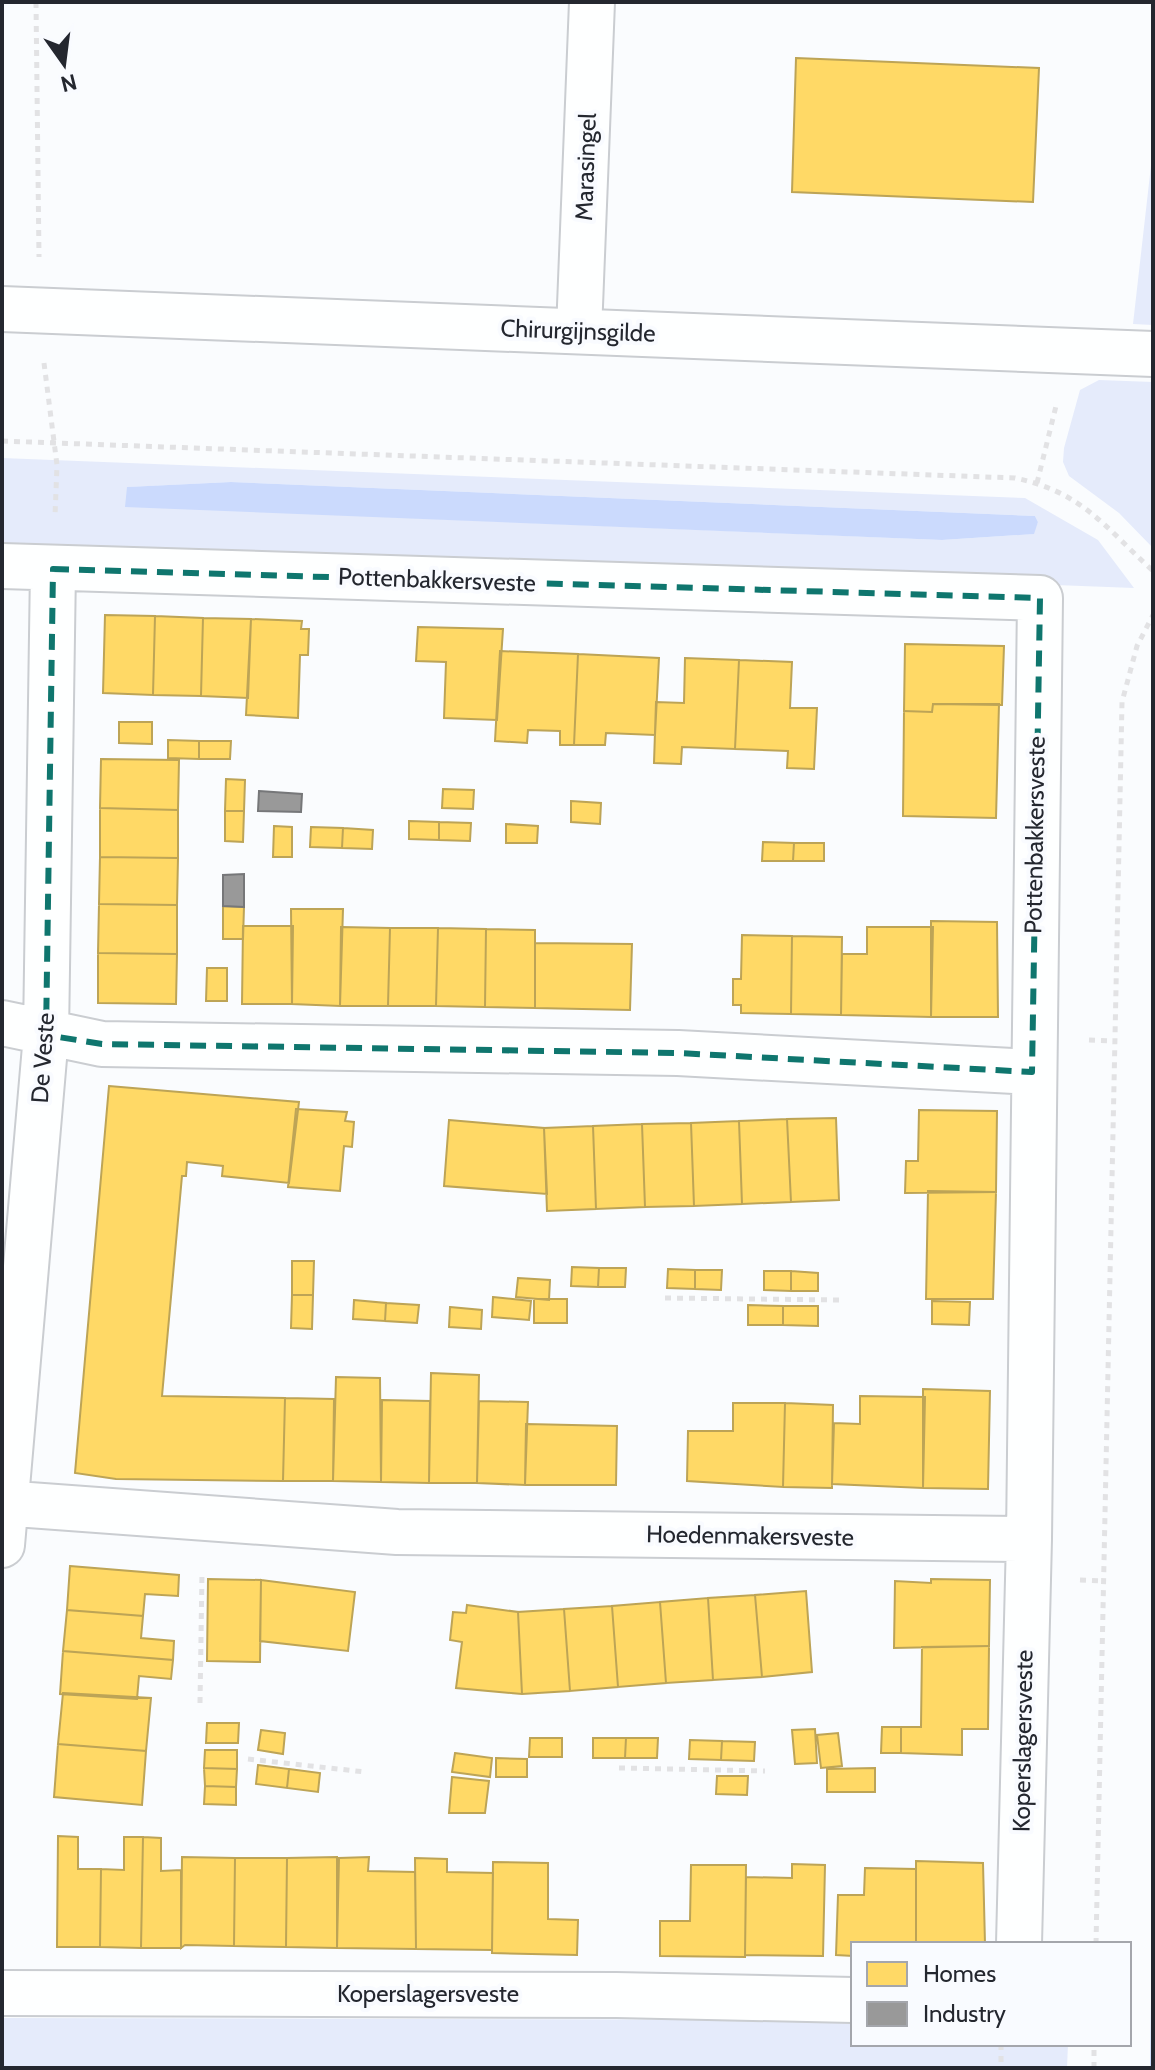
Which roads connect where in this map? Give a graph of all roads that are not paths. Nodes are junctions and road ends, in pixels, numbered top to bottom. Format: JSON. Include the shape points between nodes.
{"nodes":[{"id":1,"x":592,"y":2,"type":"edge"},
{"id":2,"x":21,"y":310,"type":"edge"},
{"id":3,"x":579,"y":331,"type":"junction"},
{"id":4,"x":1153,"y":354,"type":"edge"},
{"id":5,"x":2,"y":566,"type":"edge"},
{"id":6,"x":53,"y":569,"type":"junction"},
{"id":7,"x":2,"y":1023,"type":"edge"},
{"id":8,"x":46,"y":1035,"type":"junction"},
{"id":9,"x":1032,"y":1072,"type":"junction"},
{"id":10,"x":4,"y":1517,"type":"edge"},
{"id":11,"x":1029,"y":1539,"type":"junction"},
{"id":12,"x":1019,"y":1942,"type":"edge"},
{"id":13,"x":2,"y":1993,"type":"edge"},
{"id":14,"x":851,"y":2000,"type":"edge"}],
"edges":[{"from":1,"to":3,"type":"street","name":"Marasingel"},
{"from":2,"to":3,"type":"street","name":"Chirurgijnsgilde"},
{"from":3,"to":4,"type":"street","name":"Chirurgijnsgilde"},
{"from":5,"to":6,"type":"street"},
{"from":6,"to":8,"type":"street","name":"De Veste"},
{"from":6,"to":9,"type":"street","name":"Pottenbakkersveste","via":[[1040,598]]},
{"from":7,"to":8,"type":"street"},
{"from":8,"to":9,"type":"street","via":[[102,1044],[678,1053]]},
{"from":8,"to":10,"type":"street","name":"De Veste"},
{"from":9,"to":11,"type":"street"},
{"from":10,"to":11,"type":"street","name":"Hoedenmakersveste","via":[[203,1518],[397,1532]]},
{"from":11,"to":12,"type":"street","name":"Koperslagersveste"},
{"from":13,"to":14,"type":"street","name":"Koperslagersveste"}]}
